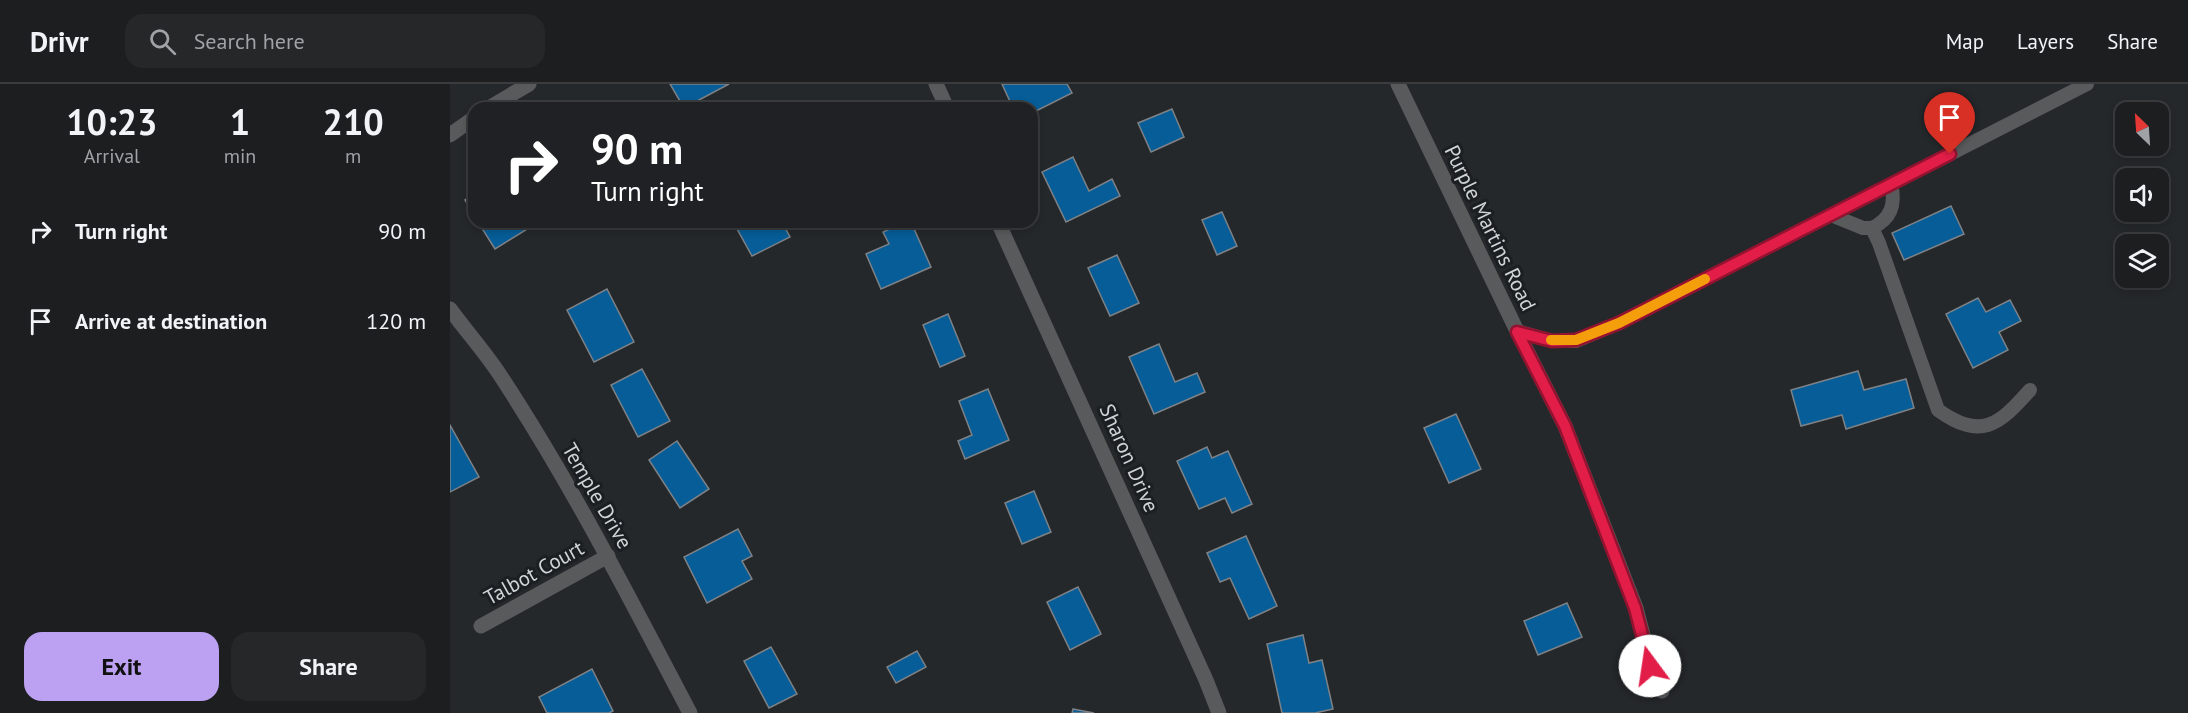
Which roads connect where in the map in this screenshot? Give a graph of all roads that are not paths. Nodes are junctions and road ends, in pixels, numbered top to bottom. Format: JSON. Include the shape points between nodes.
{"nodes":[{"id":1,"x":529,"y":84,"type":"edge"},
{"id":2,"x":936,"y":84,"type":"edge"},
{"id":3,"x":1398,"y":84,"type":"edge"},
{"id":4,"x":2087,"y":84,"type":"edge"},
{"id":5,"x":499,"y":102,"type":"edge"},
{"id":6,"x":944,"y":102,"type":"edge"},
{"id":7,"x":468,"y":122,"type":"edge"},
{"id":8,"x":450,"y":135,"type":"edge"},
{"id":9,"x":1891,"y":184,"type":"junction"},
{"id":10,"x":1831,"y":214,"type":"junction"},
{"id":11,"x":1001,"y":228,"type":"edge"},
{"id":12,"x":1872,"y":228,"type":"junction"},
{"id":13,"x":450,"y":309,"type":"edge"},
{"id":14,"x":1517,"y":332,"type":"junction"},
{"id":15,"x":2030,"y":390,"type":"dead end"},
{"id":16,"x":608,"y":556,"type":"junction"},
{"id":17,"x":481,"y":626,"type":"dead end"},
{"id":18,"x":1662,"y":691,"type":"dead end"},
{"id":19,"x":690,"y":713,"type":"edge"},
{"id":20,"x":1219,"y":713,"type":"edge"}],
"edges":[{"from":1,"to":5,"type":"street"},
{"from":2,"to":6,"type":"street"},
{"from":3,"to":14,"type":"street","name":"Purple Martins Road"},
{"from":4,"to":9,"type":"lane"},
{"from":7,"to":8,"type":"street"},
{"from":9,"to":10,"type":"lane"},
{"from":9,"to":12,"type":"lane","via":[[1892,210]]},
{"from":10,"to":12,"type":"lane"},
{"from":10,"to":14,"type":"lane","via":[[1619,323],[1576,340],[1552,341]]},
{"from":11,"to":20,"type":"street","name":"Sharon Drive"},
{"from":12,"to":15,"type":"lane","via":[[1938,410],[1970,426],[1989,427],[2011,412]]},
{"from":13,"to":16,"type":"street","name":"Temple Drive","via":[[504,382]]},
{"from":14,"to":18,"type":"street","name":"Purple Martins Road","via":[[1565,426],[1635,608],[1650,666]]},
{"from":16,"to":17,"type":"street","name":"Talbot Court"},
{"from":16,"to":19,"type":"street","name":"Temple Drive"}]}
